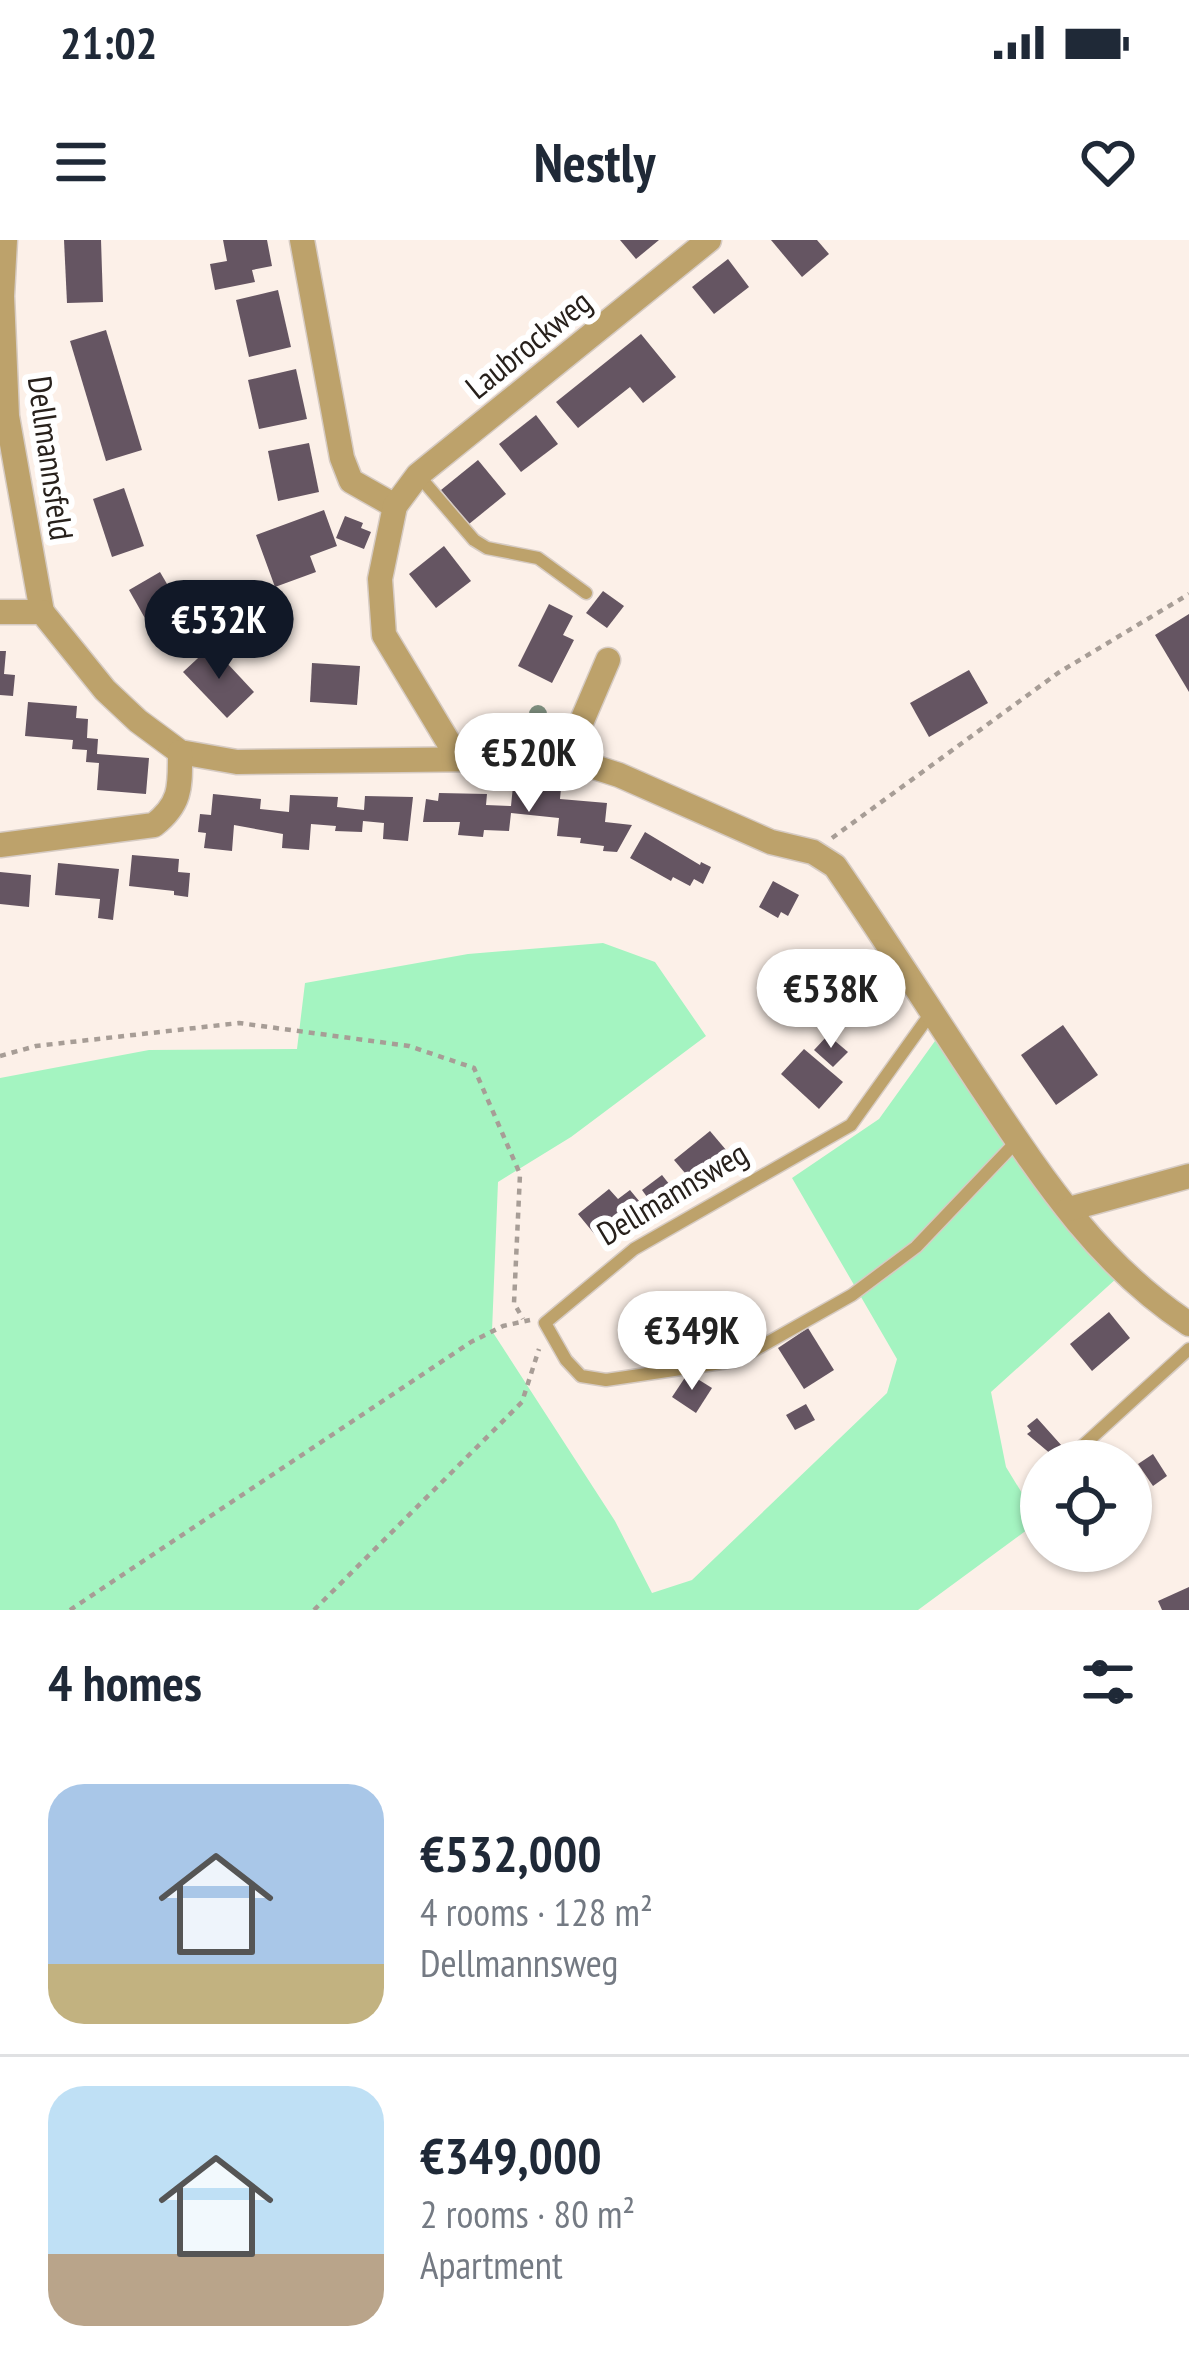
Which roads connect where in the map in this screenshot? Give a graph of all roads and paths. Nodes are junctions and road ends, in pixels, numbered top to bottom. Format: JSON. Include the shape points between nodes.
{"nodes":[{"id":1,"x":5,"y":240,"type":"edge"},
{"id":2,"x":302,"y":240,"type":"edge"},
{"id":3,"x":709,"y":240,"type":"edge"},
{"id":4,"x":418,"y":475,"type":"junction"},
{"id":5,"x":395,"y":506,"type":"junction"},
{"id":6,"x":586,"y":593,"type":"dead end"},
{"id":7,"x":1189,"y":594,"type":"edge"},
{"id":8,"x":0,"y":612,"type":"edge"},
{"id":9,"x":41,"y":612,"type":"junction"},
{"id":10,"x":608,"y":660,"type":"dead end"},
{"id":11,"x":180,"y":752,"type":"junction"},
{"id":12,"x":458,"y":758,"type":"junction"},
{"id":13,"x":566,"y":758,"type":"junction"},
{"id":14,"x":0,"y":845,"type":"edge"},
{"id":15,"x":813,"y":853,"type":"junction"},
{"id":16,"x":931,"y":1013,"type":"junction"},
{"id":17,"x":0,"y":1056,"type":"edge"},
{"id":18,"x":1017,"y":1141,"type":"junction"},
{"id":19,"x":1189,"y":1176,"type":"edge"},
{"id":20,"x":1069,"y":1209,"type":"junction"},
{"id":21,"x":523,"y":1319,"type":"junction"},
{"id":22,"x":544,"y":1323,"type":"junction"},
{"id":23,"x":1189,"y":1324,"type":"edge"},
{"id":24,"x":1189,"y":1349,"type":"edge"},
{"id":25,"x":1089,"y":1440,"type":"edge"},
{"id":26,"x":70,"y":1610,"type":"edge"},
{"id":27,"x":314,"y":1610,"type":"edge"}],
"edges":[{"from":1,"to":9,"type":"street","name":"Dellmannsfeld","via":[[7,416]]},
{"from":2,"to":5,"type":"street","via":[[342,458],[351,481]]},
{"from":3,"to":4,"type":"street","name":"Laubrockweg"},
{"from":4,"to":5,"type":"street","name":"Laubrockweg"},
{"from":4,"to":6,"type":"lane","via":[[474,540],[538,558]]},
{"from":5,"to":12,"type":"street","name":"Laubrockweg","via":[[380,579],[384,635]]},
{"from":7,"to":15,"type":"path","via":[[1058,673]]},
{"from":8,"to":9,"type":"street"},
{"from":9,"to":11,"type":"street","via":[[105,690]]},
{"from":10,"to":13,"type":"street"},
{"from":11,"to":12,"type":"street","via":[[237,762]]},
{"from":11,"to":14,"type":"street","via":[[172,811],[154,825]]},
{"from":12,"to":13,"type":"street"},
{"from":13,"to":15,"type":"street"},
{"from":15,"to":16,"type":"street","via":[[835,866]]},
{"from":16,"to":18,"type":"street"},
{"from":16,"to":22,"type":"lane","name":"Dellmannsweg","via":[[851,1125],[634,1249]]},
{"from":17,"to":21,"type":"path","via":[[239,1023],[409,1046],[474,1068],[520,1174],[514,1303]]},
{"from":18,"to":20,"type":"street"},
{"from":18,"to":22,"type":"lane","via":[[916,1247],[852,1295],[735,1361],[606,1380],[581,1376]]},
{"from":19,"to":20,"type":"street"},
{"from":20,"to":23,"type":"street","via":[[1106,1258]]},
{"from":21,"to":22,"type":"path"},
{"from":21,"to":26,"type":"path","via":[[471,1342]]},
{"from":22,"to":27,"type":"path","via":[[522,1402]]},
{"from":24,"to":25,"type":"lane"}]}
